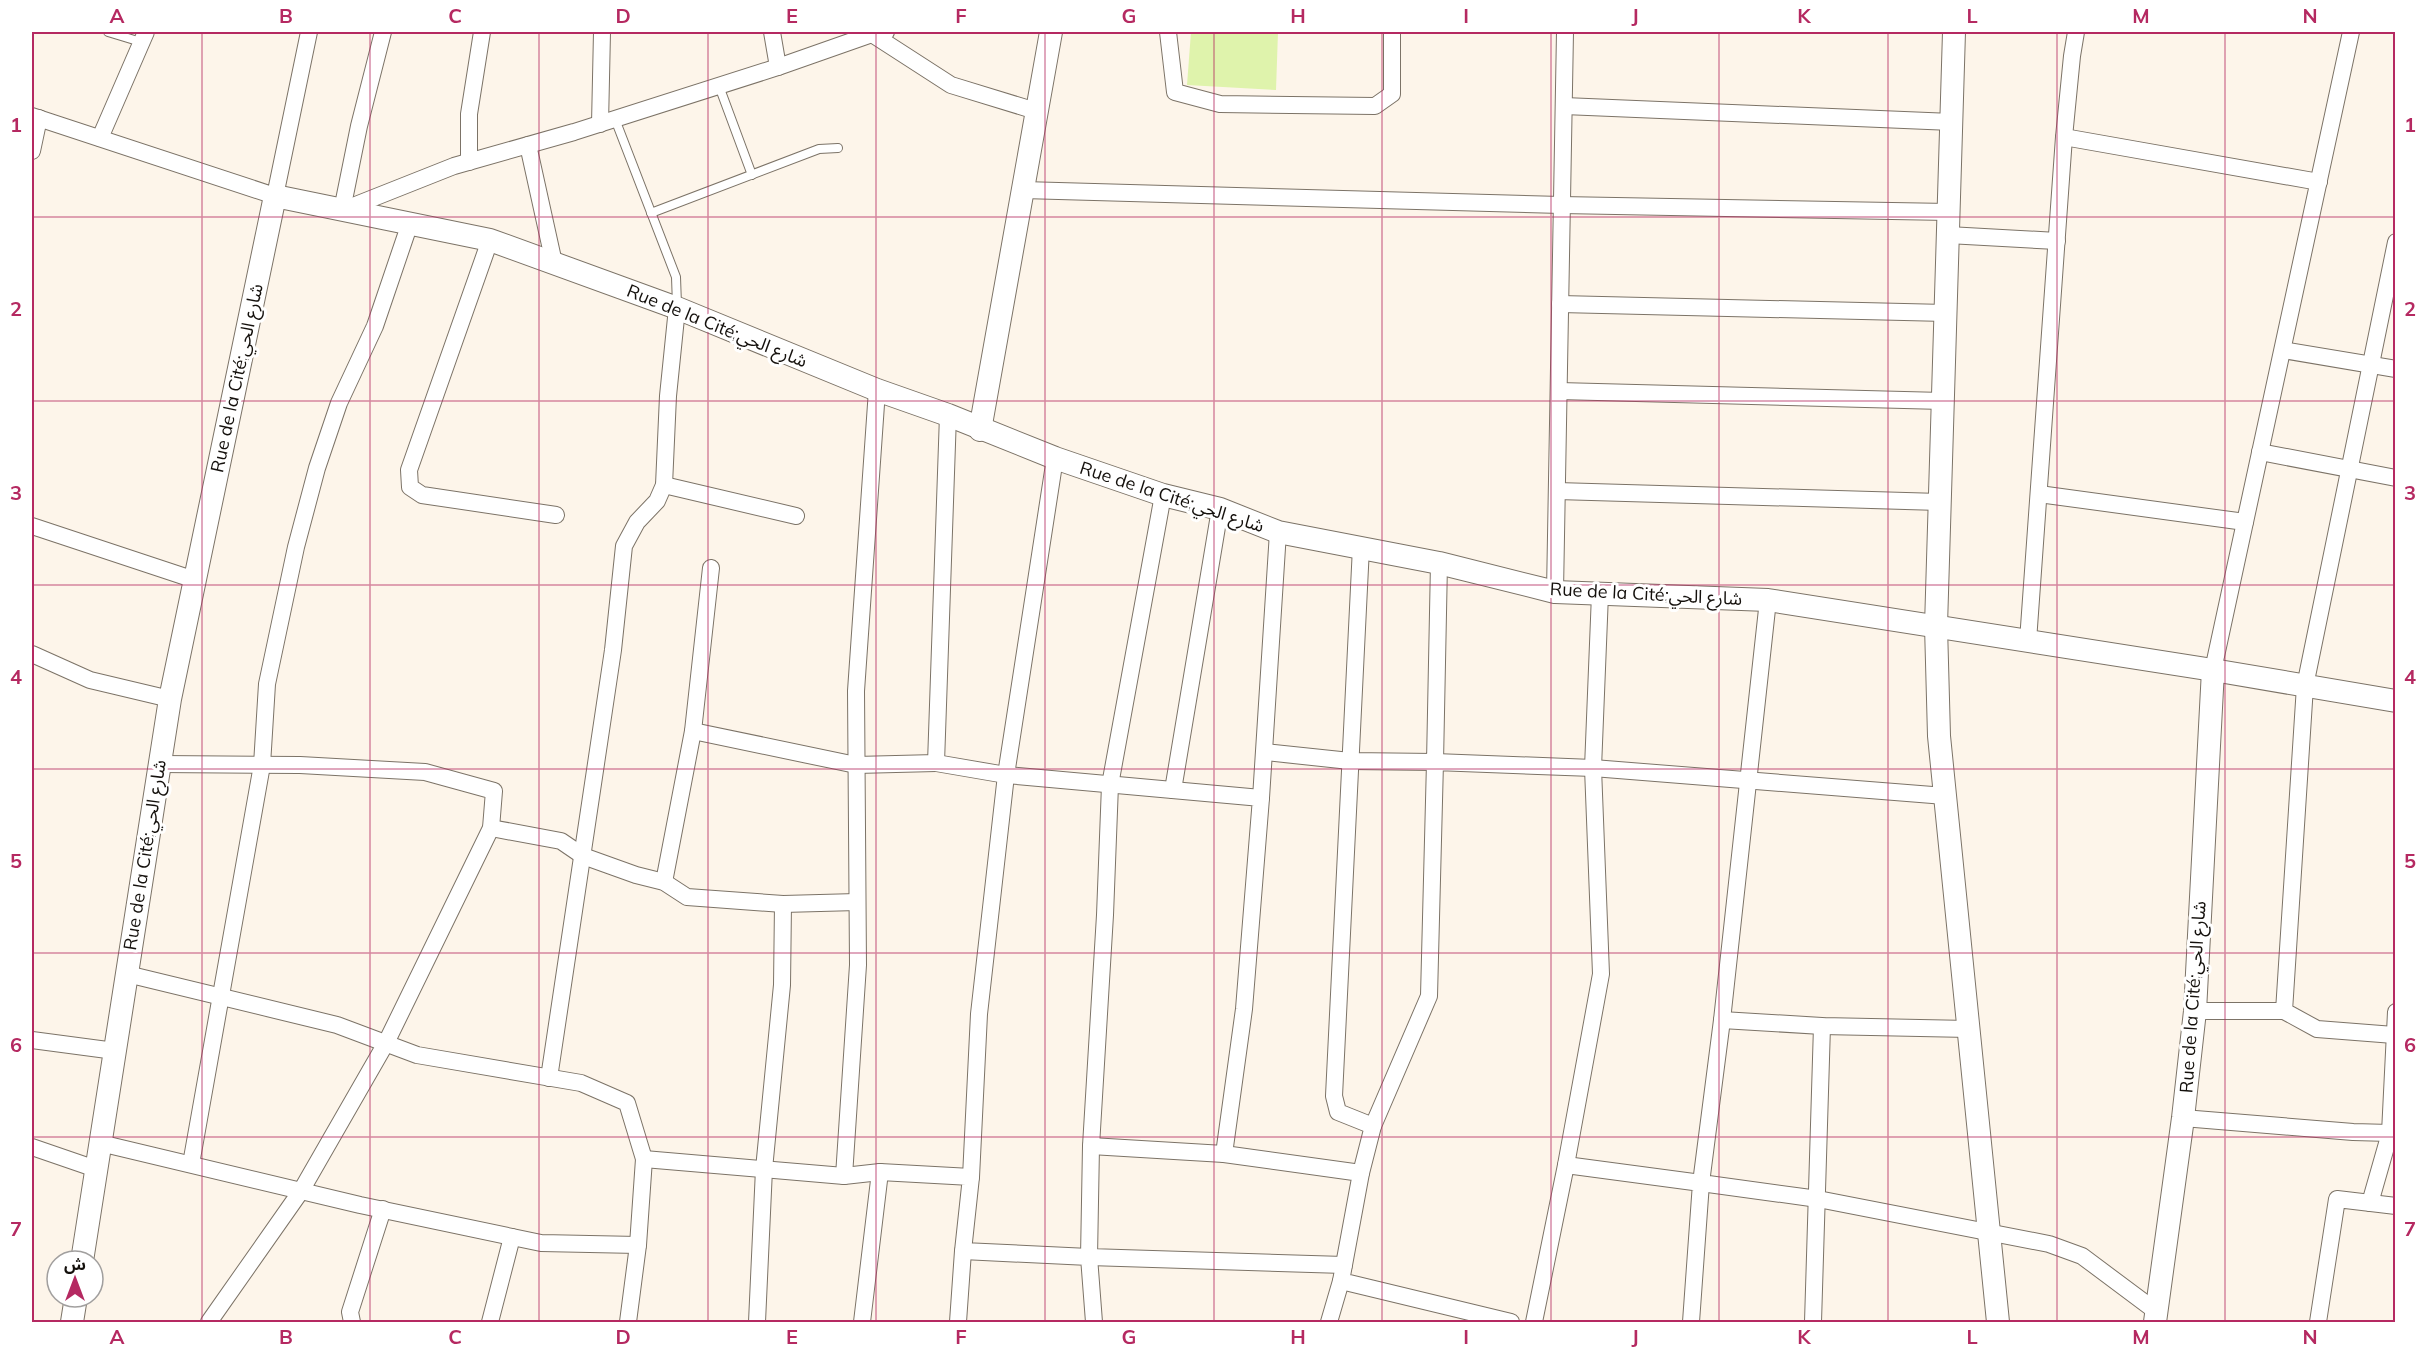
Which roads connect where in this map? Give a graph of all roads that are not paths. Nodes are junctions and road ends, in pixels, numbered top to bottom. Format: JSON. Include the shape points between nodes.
{"nodes":[{"id":1,"x":108,"y":32,"type":"edge"},
{"id":2,"x":309,"y":32,"type":"edge"},
{"id":3,"x":382,"y":32,"type":"edge"},
{"id":4,"x":482,"y":32,"type":"edge"},
{"id":5,"x":602,"y":32,"type":"edge"},
{"id":6,"x":772,"y":32,"type":"edge"},
{"id":7,"x":1051,"y":32,"type":"edge"},
{"id":8,"x":1168,"y":32,"type":"edge"},
{"id":9,"x":1392,"y":32,"type":"edge"},
{"id":10,"x":1565,"y":32,"type":"edge"},
{"id":11,"x":1954,"y":32,"type":"edge"},
{"id":12,"x":2076,"y":32,"type":"edge"},
{"id":13,"x":2351,"y":32,"type":"edge"},
{"id":14,"x":879,"y":33,"type":"edge"},
{"id":15,"x":143,"y":37,"type":"edge"},
{"id":16,"x":778,"y":67,"type":"junction"},
{"id":17,"x":719,"y":86,"type":"junction"},
{"id":18,"x":1563,"y":106,"type":"junction"},
{"id":19,"x":1036,"y":111,"type":"junction"},
{"id":20,"x":35,"y":117,"type":"edge"},
{"id":21,"x":607,"y":122,"type":"junction"},
{"id":22,"x":1952,"y":122,"type":"junction"},
{"id":23,"x":2064,"y":137,"type":"junction"},
{"id":24,"x":100,"y":138,"type":"junction"},
{"id":25,"x":528,"y":145,"type":"junction"},
{"id":26,"x":838,"y":148,"type":"dead end"},
{"id":27,"x":32,"y":151,"type":"edge"},
{"id":28,"x":469,"y":162,"type":"junction"},
{"id":29,"x":752,"y":175,"type":"junction"},
{"id":30,"x":2319,"y":182,"type":"junction"},
{"id":31,"x":1023,"y":190,"type":"junction"},
{"id":32,"x":275,"y":196,"type":"junction"},
{"id":33,"x":1561,"y":205,"type":"junction"},
{"id":34,"x":342,"y":210,"type":"junction"},
{"id":35,"x":1949,"y":212,"type":"junction"},
{"id":36,"x":651,"y":213,"type":"junction"},
{"id":37,"x":410,"y":223,"type":"junction"},
{"id":38,"x":1948,"y":236,"type":"junction"},
{"id":39,"x":490,"y":240,"type":"junction"},
{"id":40,"x":2057,"y":242,"type":"junction"},
{"id":41,"x":2396,"y":242,"type":"edge"},
{"id":42,"x":554,"y":263,"type":"junction"},
{"id":43,"x":2391,"y":285,"type":"edge"},
{"id":44,"x":1560,"y":304,"type":"junction"},
{"id":45,"x":677,"y":308,"type":"junction"},
{"id":46,"x":1946,"y":313,"type":"junction"},
{"id":47,"x":2283,"y":350,"type":"junction"},
{"id":48,"x":2370,"y":363,"type":"junction"},
{"id":49,"x":2396,"y":369,"type":"edge"},
{"id":50,"x":876,"y":390,"type":"junction"},
{"id":51,"x":1559,"y":391,"type":"junction"},
{"id":52,"x":1943,"y":401,"type":"junction"},
{"id":53,"x":948,"y":415,"type":"junction"},
{"id":54,"x":980,"y":430,"type":"junction"},
{"id":55,"x":2260,"y":452,"type":"junction"},
{"id":56,"x":1055,"y":458,"type":"junction"},
{"id":57,"x":2349,"y":468,"type":"junction"},
{"id":58,"x":2396,"y":478,"type":"edge"},
{"id":59,"x":664,"y":486,"type":"junction"},
{"id":60,"x":1557,"y":492,"type":"junction"},
{"id":61,"x":2039,"y":494,"type":"junction"},
{"id":62,"x":1163,"y":495,"type":"junction"},
{"id":63,"x":1940,"y":502,"type":"junction"},
{"id":64,"x":1220,"y":509,"type":"junction"},
{"id":65,"x":556,"y":515,"type":"dead end"},
{"id":66,"x":796,"y":516,"type":"dead end"},
{"id":67,"x":2245,"y":522,"type":"junction"},
{"id":68,"x":32,"y":526,"type":"edge"},
{"id":69,"x":1278,"y":532,"type":"junction"},
{"id":70,"x":1361,"y":547,"type":"junction"},
{"id":71,"x":1439,"y":563,"type":"junction"},
{"id":72,"x":711,"y":568,"type":"dead end"},
{"id":73,"x":195,"y":580,"type":"junction"},
{"id":74,"x":1555,"y":592,"type":"junction"},
{"id":75,"x":1600,"y":594,"type":"junction"},
{"id":76,"x":1768,"y":600,"type":"junction"},
{"id":77,"x":1936,"y":626,"type":"junction"},
{"id":78,"x":2028,"y":641,"type":"junction"},
{"id":79,"x":32,"y":654,"type":"edge"},
{"id":80,"x":2213,"y":670,"type":"junction"},
{"id":81,"x":2305,"y":686,"type":"junction"},
{"id":82,"x":170,"y":699,"type":"junction"},
{"id":83,"x":2396,"y":701,"type":"edge"},
{"id":84,"x":693,"y":731,"type":"junction"},
{"id":85,"x":1264,"y":752,"type":"junction"},
{"id":86,"x":1350,"y":761,"type":"junction"},
{"id":87,"x":1435,"y":762,"type":"junction"},
{"id":88,"x":936,"y":763,"type":"junction"},
{"id":89,"x":160,"y":764,"type":"junction"},
{"id":90,"x":262,"y":765,"type":"junction"},
{"id":91,"x":856,"y":765,"type":"junction"},
{"id":92,"x":1593,"y":768,"type":"junction"},
{"id":93,"x":1006,"y":775,"type":"junction"},
{"id":94,"x":1747,"y":781,"type":"junction"},
{"id":95,"x":1110,"y":785,"type":"junction"},
{"id":96,"x":1173,"y":790,"type":"junction"},
{"id":97,"x":1945,"y":796,"type":"junction"},
{"id":98,"x":1261,"y":798,"type":"junction"},
{"id":99,"x":491,"y":828,"type":"junction"},
{"id":100,"x":583,"y":856,"type":"junction"},
{"id":101,"x":664,"y":882,"type":"junction"},
{"id":102,"x":857,"y":902,"type":"junction"},
{"id":103,"x":783,"y":904,"type":"junction"},
{"id":104,"x":127,"y":974,"type":"junction"},
{"id":105,"x":221,"y":996,"type":"junction"},
{"id":106,"x":2195,"y":1011,"type":"junction"},
{"id":107,"x":2284,"y":1011,"type":"junction"},
{"id":108,"x":2396,"y":1012,"type":"edge"},
{"id":109,"x":1722,"y":1020,"type":"junction"},
{"id":110,"x":1822,"y":1026,"type":"junction"},
{"id":111,"x":1969,"y":1029,"type":"junction"},
{"id":112,"x":2394,"y":1035,"type":"edge"},
{"id":113,"x":32,"y":1040,"type":"edge"},
{"id":114,"x":386,"y":1043,"type":"junction"},
{"id":115,"x":115,"y":1051,"type":"junction"},
{"id":116,"x":549,"y":1078,"type":"junction"},
{"id":117,"x":2183,"y":1118,"type":"junction"},
{"id":118,"x":1373,"y":1126,"type":"junction"},
{"id":119,"x":2393,"y":1133,"type":"edge"},
{"id":120,"x":100,"y":1143,"type":"junction"},
{"id":121,"x":1091,"y":1146,"type":"junction"},
{"id":122,"x":32,"y":1147,"type":"edge"},
{"id":123,"x":1224,"y":1154,"type":"junction"},
{"id":124,"x":644,"y":1159,"type":"junction"},
{"id":125,"x":191,"y":1164,"type":"junction"},
{"id":126,"x":1566,"y":1165,"type":"junction"},
{"id":127,"x":96,"y":1169,"type":"junction"},
{"id":128,"x":764,"y":1169,"type":"junction"},
{"id":129,"x":880,"y":1172,"type":"junction"},
{"id":130,"x":1361,"y":1173,"type":"junction"},
{"id":131,"x":844,"y":1176,"type":"junction"},
{"id":132,"x":971,"y":1177,"type":"junction"},
{"id":133,"x":1701,"y":1183,"type":"junction"},
{"id":134,"x":301,"y":1191,"type":"junction"},
{"id":135,"x":1818,"y":1199,"type":"junction"},
{"id":136,"x":2370,"y":1203,"type":"junction"},
{"id":137,"x":2396,"y":1206,"type":"edge"},
{"id":138,"x":383,"y":1209,"type":"junction"},
{"id":139,"x":1990,"y":1234,"type":"junction"},
{"id":140,"x":512,"y":1237,"type":"junction"},
{"id":141,"x":638,"y":1245,"type":"junction"},
{"id":142,"x":84,"y":1249,"type":"edge"},
{"id":143,"x":963,"y":1251,"type":"junction"},
{"id":144,"x":1089,"y":1257,"type":"junction"},
{"id":145,"x":1342,"y":1273,"type":"junction"},
{"id":146,"x":2156,"y":1317,"type":"edge"},
{"id":147,"x":209,"y":1323,"type":"edge"},
{"id":148,"x":352,"y":1323,"type":"edge"},
{"id":149,"x":490,"y":1323,"type":"edge"},
{"id":150,"x":628,"y":1323,"type":"edge"},
{"id":151,"x":757,"y":1323,"type":"edge"},
{"id":152,"x":862,"y":1323,"type":"edge"},
{"id":153,"x":958,"y":1323,"type":"edge"},
{"id":154,"x":1094,"y":1323,"type":"edge"},
{"id":155,"x":1329,"y":1323,"type":"edge"},
{"id":156,"x":1511,"y":1323,"type":"edge"},
{"id":157,"x":1534,"y":1323,"type":"edge"},
{"id":158,"x":1691,"y":1323,"type":"edge"},
{"id":159,"x":1813,"y":1323,"type":"edge"},
{"id":160,"x":1998,"y":1323,"type":"edge"},
{"id":161,"x":2318,"y":1323,"type":"edge"}],
"edges":[{"from":1,"to":15,"type":"lane"},
{"from":2,"to":32,"type":"street"},
{"from":3,"to":34,"type":"street"},
{"from":4,"to":28,"type":"street","via":[[469,114]]},
{"from":5,"to":21,"type":"street"},
{"from":6,"to":16,"type":"street"},
{"from":7,"to":19,"type":"street"},
{"from":8,"to":9,"type":"street","via":[[1175,92],[1220,104],[1375,106],[1392,94]]},
{"from":10,"to":18,"type":"street"},
{"from":11,"to":22,"type":"street"},
{"from":12,"to":23,"type":"street"},
{"from":13,"to":30,"type":"street"},
{"from":14,"to":16,"type":"street"},
{"from":14,"to":19,"type":"street","via":[[951,85]]},
{"from":15,"to":24,"type":"street"},
{"from":16,"to":17,"type":"street"},
{"from":17,"to":21,"type":"street"},
{"from":17,"to":29,"type":"lane"},
{"from":18,"to":22,"type":"street"},
{"from":18,"to":33,"type":"street"},
{"from":19,"to":31,"type":"street"},
{"from":20,"to":24,"type":"street"},
{"from":20,"to":27,"type":"street"},
{"from":21,"to":25,"type":"street"},
{"from":21,"to":36,"type":"lane"},
{"from":22,"to":35,"type":"street"},
{"from":23,"to":30,"type":"street"},
{"from":23,"to":40,"type":"street"},
{"from":24,"to":32,"type":"street"},
{"from":25,"to":28,"type":"street"},
{"from":25,"to":42,"type":"street"},
{"from":26,"to":29,"type":"lane","via":[[819,149]]},
{"from":28,"to":34,"type":"street"},
{"from":29,"to":36,"type":"lane"},
{"from":30,"to":47,"type":"street"},
{"from":31,"to":33,"type":"street"},
{"from":31,"to":54,"type":"street"},
{"from":32,"to":34,"type":"street","name":"Rue de la Cité;شارع الحي"},
{"from":32,"to":73,"type":"street","name":"Rue de la Cité;شارع الحي"},
{"from":33,"to":35,"type":"street"},
{"from":33,"to":44,"type":"street"},
{"from":34,"to":37,"type":"street","name":"Rue de la Cité;شارع الحي"},
{"from":35,"to":38,"type":"street"},
{"from":36,"to":45,"type":"lane","via":[[676,277]]},
{"from":37,"to":39,"type":"street","name":"Rue de la Cité;شارع الحي"},
{"from":37,"to":90,"type":"street","via":[[375,326],[339,403],[317,468],[267,684]]},
{"from":38,"to":40,"type":"street"},
{"from":38,"to":46,"type":"street"},
{"from":39,"to":42,"type":"street","name":"Rue de la Cité;شارع الحي"},
{"from":39,"to":65,"type":"street","via":[[409,470],[410,488],[422,495]]},
{"from":40,"to":61,"type":"street"},
{"from":41,"to":43,"type":"street"},
{"from":42,"to":45,"type":"street","name":"Rue de la Cité;شارع الحي"},
{"from":43,"to":48,"type":"street"},
{"from":44,"to":46,"type":"street"},
{"from":44,"to":51,"type":"street"},
{"from":45,"to":50,"type":"street","name":"Rue de la Cité;شارع الحي"},
{"from":45,"to":59,"type":"street"},
{"from":46,"to":52,"type":"street"},
{"from":47,"to":48,"type":"street"},
{"from":47,"to":55,"type":"street"},
{"from":48,"to":49,"type":"street"},
{"from":48,"to":57,"type":"street"},
{"from":50,"to":53,"type":"street","name":"Rue de la Cité;شارع الحي"},
{"from":50,"to":91,"type":"street","via":[[856,691]]},
{"from":51,"to":52,"type":"street"},
{"from":51,"to":60,"type":"street"},
{"from":52,"to":63,"type":"street"},
{"from":53,"to":54,"type":"street","name":"Rue de la Cité;شارع الحي"},
{"from":53,"to":88,"type":"street"},
{"from":54,"to":56,"type":"street","name":"Rue de la Cité;شارع الحي"},
{"from":55,"to":57,"type":"street"},
{"from":55,"to":67,"type":"street"},
{"from":56,"to":62,"type":"street","name":"Rue de la Cité;شارع الحي"},
{"from":56,"to":93,"type":"street"},
{"from":57,"to":58,"type":"street"},
{"from":57,"to":81,"type":"street"},
{"from":59,"to":66,"type":"street"},
{"from":59,"to":100,"type":"street","via":[[624,546]]},
{"from":60,"to":63,"type":"street"},
{"from":60,"to":74,"type":"street"},
{"from":61,"to":67,"type":"street"},
{"from":61,"to":78,"type":"street"},
{"from":62,"to":64,"type":"street","name":"Rue de la Cité;شارع الحي"},
{"from":62,"to":95,"type":"street"},
{"from":63,"to":77,"type":"street"},
{"from":64,"to":69,"type":"street","name":"Rue de la Cité;شارع الحي"},
{"from":64,"to":96,"type":"street"},
{"from":67,"to":80,"type":"street"},
{"from":68,"to":73,"type":"street"},
{"from":69,"to":70,"type":"street","name":"Rue de la Cité;شارع الحي"},
{"from":69,"to":85,"type":"street"},
{"from":70,"to":71,"type":"street","name":"Rue de la Cité;شارع الحي"},
{"from":70,"to":86,"type":"street"},
{"from":71,"to":74,"type":"street","name":"Rue de la Cité;شارع الحي"},
{"from":71,"to":87,"type":"street"},
{"from":72,"to":84,"type":"street"},
{"from":73,"to":82,"type":"street","name":"Rue de la Cité;شارع الحي"},
{"from":74,"to":75,"type":"street","name":"Rue de la Cité;شارع الحي"},
{"from":75,"to":76,"type":"street","name":"Rue de la Cité;شارع الحي"},
{"from":75,"to":92,"type":"street"},
{"from":76,"to":77,"type":"street","name":"Rue de la Cité;شارع الحي"},
{"from":76,"to":94,"type":"street"},
{"from":77,"to":78,"type":"street","name":"Rue de la Cité;شارع الحي"},
{"from":77,"to":97,"type":"street"},
{"from":78,"to":80,"type":"street","name":"Rue de la Cité;شارع الحي"},
{"from":79,"to":82,"type":"street","via":[[90,680]]},
{"from":80,"to":81,"type":"street","name":"Rue de la Cité;شارع الحي"},
{"from":80,"to":106,"type":"street","name":"Rue de la Cité;شارع الحي"},
{"from":81,"to":83,"type":"street","name":"Rue de la Cité;شارع الحي"},
{"from":81,"to":107,"type":"street"},
{"from":82,"to":89,"type":"street","name":"Rue de la Cité;شارع الحي"},
{"from":84,"to":91,"type":"street"},
{"from":84,"to":101,"type":"street"},
{"from":85,"to":86,"type":"street"},
{"from":85,"to":98,"type":"street"},
{"from":86,"to":87,"type":"street"},
{"from":86,"to":118,"type":"street","via":[[1334,1096],[1338,1112]]},
{"from":87,"to":92,"type":"street"},
{"from":87,"to":118,"type":"street","via":[[1429,996]]},
{"from":88,"to":91,"type":"street"},
{"from":88,"to":93,"type":"street"},
{"from":89,"to":90,"type":"street"},
{"from":89,"to":104,"type":"street","name":"Rue de la Cité;شارع الحي"},
{"from":90,"to":99,"type":"street","via":[[425,772],[494,791]]},
{"from":90,"to":105,"type":"street"},
{"from":91,"to":102,"type":"street"},
{"from":92,"to":94,"type":"street"},
{"from":92,"to":126,"type":"street","via":[[1601,974]]},
{"from":93,"to":95,"type":"street"},
{"from":93,"to":132,"type":"street","via":[[979,1014]]},
{"from":94,"to":97,"type":"street"},
{"from":94,"to":109,"type":"street"},
{"from":95,"to":96,"type":"street"},
{"from":95,"to":121,"type":"street"},
{"from":96,"to":98,"type":"street"},
{"from":97,"to":111,"type":"street"},
{"from":98,"to":123,"type":"street","via":[[1244,1010]]},
{"from":99,"to":100,"type":"street","via":[[561,841]]},
{"from":99,"to":114,"type":"street"},
{"from":100,"to":101,"type":"street"},
{"from":100,"to":116,"type":"street"},
{"from":101,"to":103,"type":"street","via":[[687,897]]},
{"from":102,"to":103,"type":"street"},
{"from":102,"to":131,"type":"street","via":[[858,965]]},
{"from":103,"to":128,"type":"street","via":[[782,985]]},
{"from":104,"to":105,"type":"street"},
{"from":104,"to":115,"type":"street","name":"Rue de la Cité;شارع الحي"},
{"from":105,"to":114,"type":"street","via":[[337,1025]]},
{"from":105,"to":125,"type":"street"},
{"from":106,"to":107,"type":"street"},
{"from":106,"to":117,"type":"street","name":"Rue de la Cité;شارع الحي"},
{"from":107,"to":112,"type":"street","via":[[2317,1029]]},
{"from":108,"to":112,"type":"street"},
{"from":109,"to":110,"type":"street"},
{"from":109,"to":133,"type":"street"},
{"from":110,"to":111,"type":"street"},
{"from":110,"to":135,"type":"street"},
{"from":111,"to":139,"type":"street"},
{"from":112,"to":119,"type":"street"},
{"from":113,"to":115,"type":"street"},
{"from":114,"to":116,"type":"street","via":[[417,1055]]},
{"from":114,"to":134,"type":"street"},
{"from":115,"to":120,"type":"street","name":"Rue de la Cité;شارع الحي"},
{"from":116,"to":124,"type":"street","via":[[581,1083],[627,1103]]},
{"from":117,"to":119,"type":"street"},
{"from":117,"to":146,"type":"street","name":"Rue de la Cité;شارع الحي"},
{"from":118,"to":130,"type":"street"},
{"from":119,"to":136,"type":"street"},
{"from":120,"to":125,"type":"street"},
{"from":120,"to":127,"type":"street","name":"Rue de la Cité;شارع الحي"},
{"from":121,"to":123,"type":"street"},
{"from":121,"to":144,"type":"street"},
{"from":122,"to":127,"type":"street"},
{"from":123,"to":130,"type":"street"},
{"from":124,"to":128,"type":"street"},
{"from":124,"to":141,"type":"street"},
{"from":125,"to":134,"type":"street"},
{"from":126,"to":133,"type":"street"},
{"from":126,"to":157,"type":"street"},
{"from":127,"to":142,"type":"street","name":"Rue de la Cité;شارع الحي"},
{"from":128,"to":131,"type":"street"},
{"from":128,"to":151,"type":"street"},
{"from":129,"to":131,"type":"street"},
{"from":129,"to":132,"type":"street"},
{"from":129,"to":152,"type":"street"},
{"from":130,"to":145,"type":"street"},
{"from":132,"to":143,"type":"street"},
{"from":133,"to":135,"type":"street"},
{"from":133,"to":158,"type":"street"},
{"from":134,"to":138,"type":"street"},
{"from":134,"to":147,"type":"street"},
{"from":135,"to":139,"type":"street"},
{"from":135,"to":159,"type":"street"},
{"from":136,"to":137,"type":"street"},
{"from":136,"to":161,"type":"street","via":[[2337,1199]]},
{"from":138,"to":140,"type":"street"},
{"from":138,"to":148,"type":"street","via":[[350,1312]]},
{"from":139,"to":146,"type":"street","via":[[2049,1244],[2082,1256]]},
{"from":139,"to":160,"type":"street"},
{"from":140,"to":141,"type":"street","via":[[541,1243]]},
{"from":140,"to":149,"type":"street"},
{"from":141,"to":150,"type":"street"},
{"from":143,"to":144,"type":"street"},
{"from":143,"to":153,"type":"street"},
{"from":144,"to":145,"type":"street"},
{"from":144,"to":154,"type":"street"},
{"from":145,"to":155,"type":"street"},
{"from":145,"to":156,"type":"street"}]}
